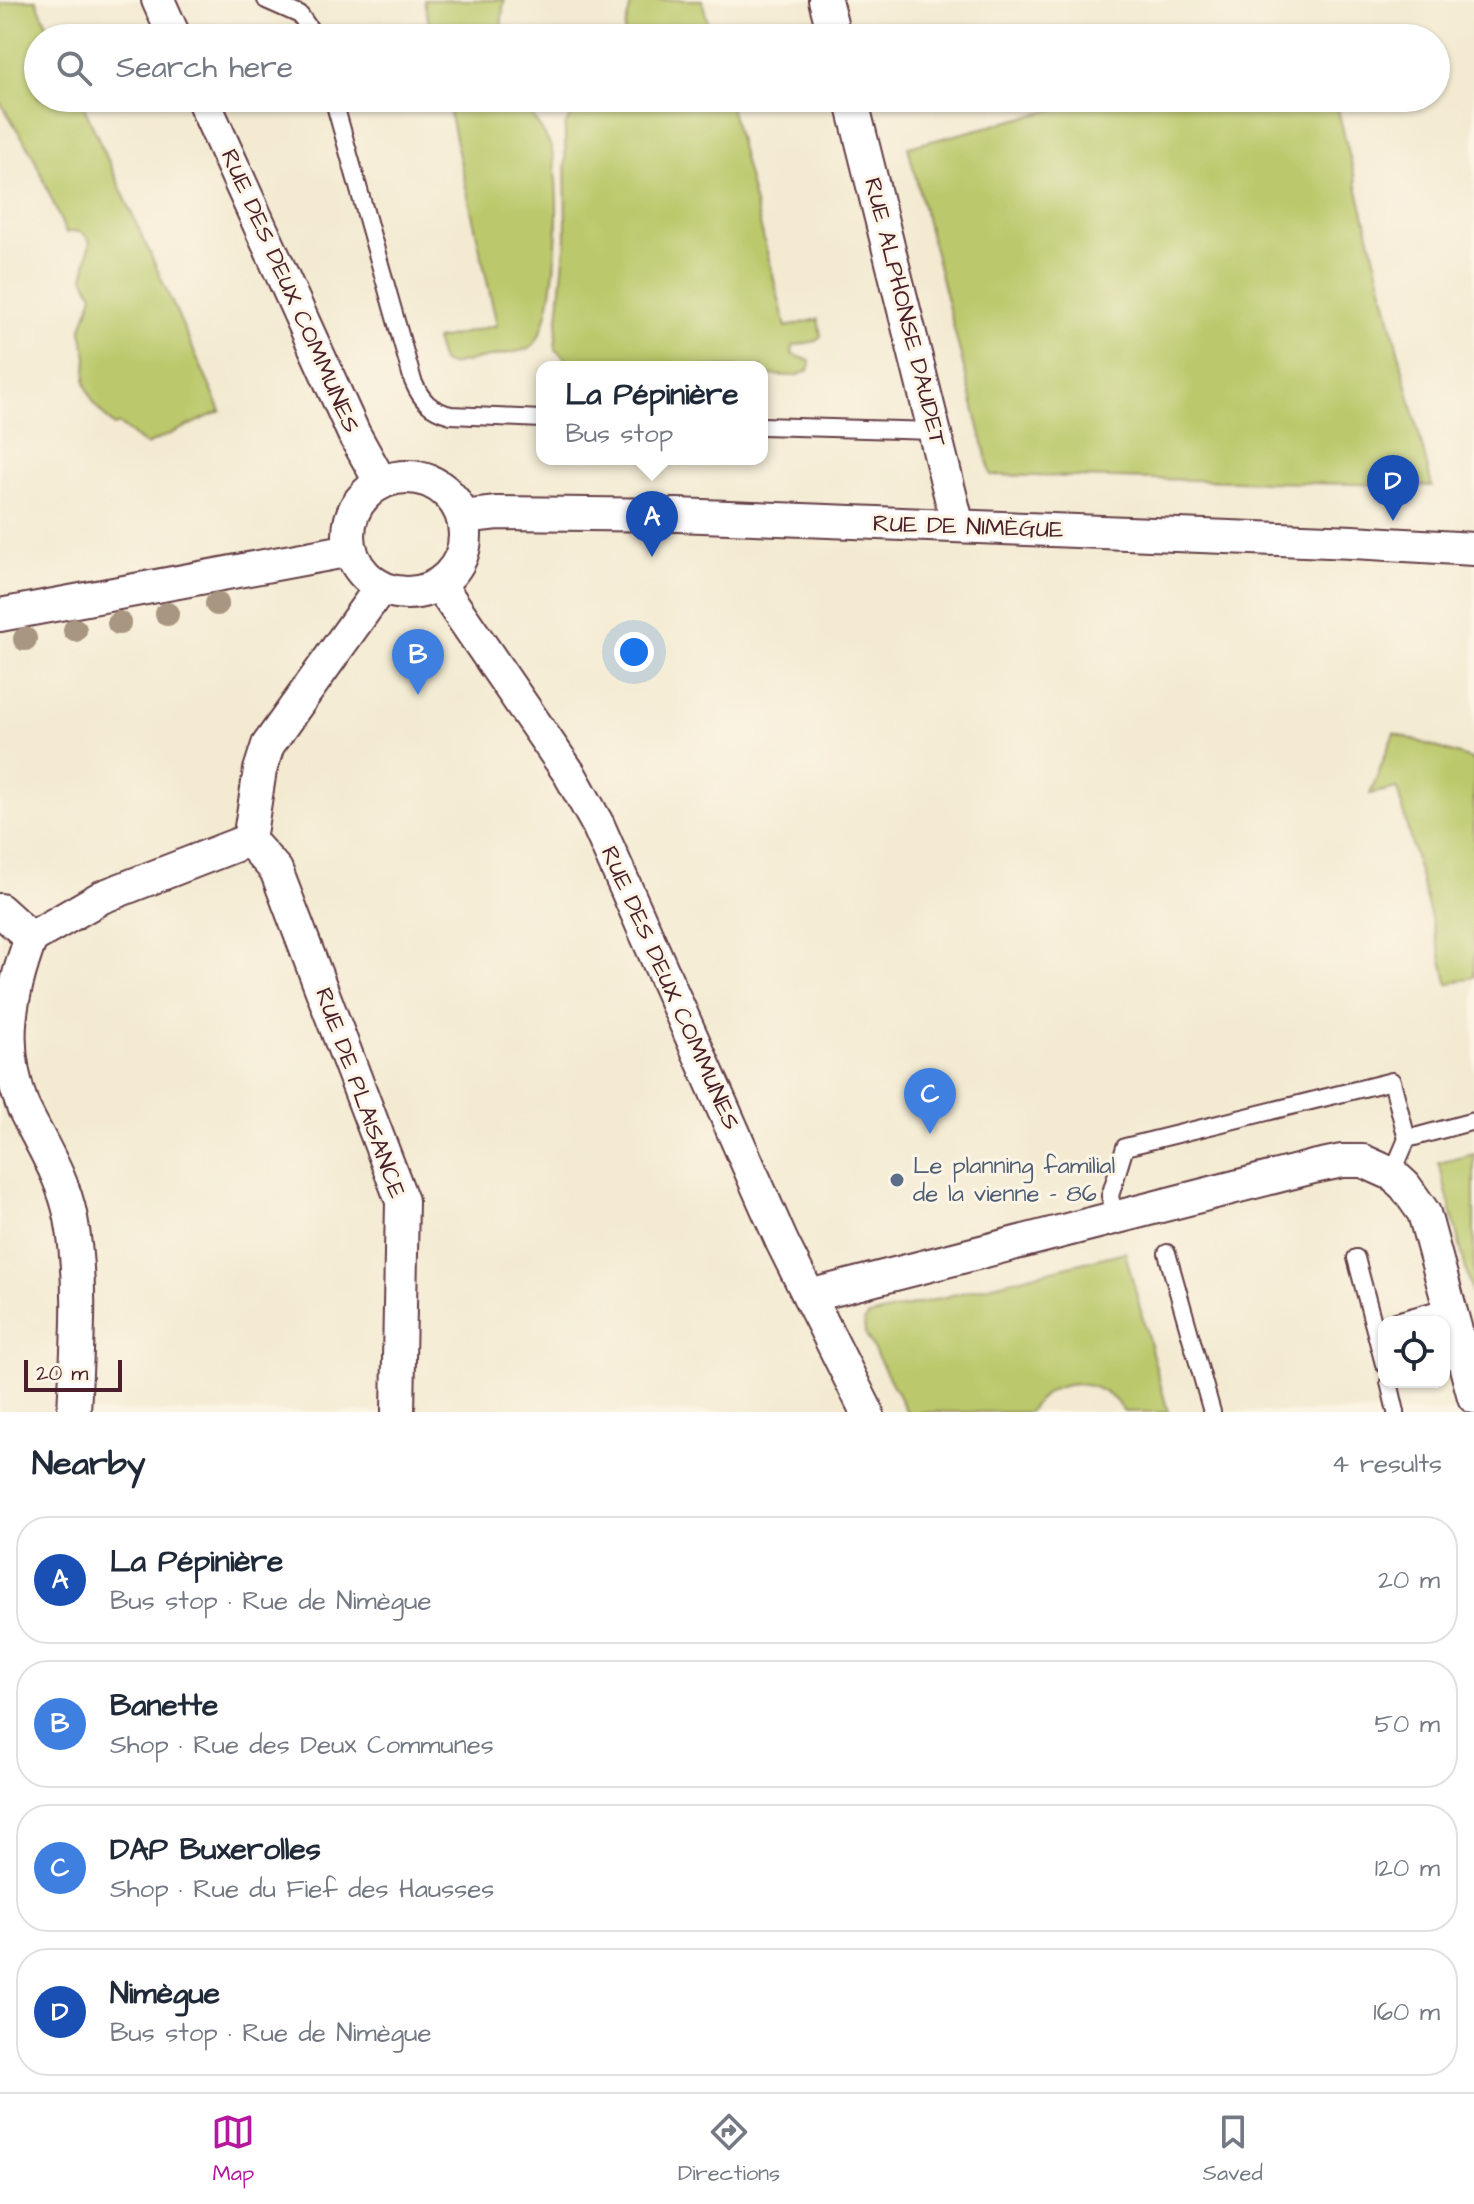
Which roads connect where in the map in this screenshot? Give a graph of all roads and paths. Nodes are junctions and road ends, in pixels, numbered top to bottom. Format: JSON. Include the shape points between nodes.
{"nodes":[{"id":1,"x":158,"y":0,"type":"edge"},
{"id":2,"x":266,"y":0,"type":"edge"},
{"id":3,"x":825,"y":0,"type":"edge"},
{"id":4,"x":169,"y":24,"type":"edge"},
{"id":5,"x":306,"y":24,"type":"edge"},
{"id":6,"x":831,"y":24,"type":"edge"},
{"id":7,"x":208,"y":112,"type":"edge"},
{"id":8,"x":337,"y":112,"type":"edge"},
{"id":9,"x":854,"y":112,"type":"edge"},
{"id":10,"x":536,"y":419,"type":"edge"},
{"id":11,"x":768,"y":426,"type":"edge"},
{"id":12,"x":934,"y":431,"type":"junction"},
{"id":13,"x":381,"y":483,"type":"junction"},
{"id":14,"x":463,"y":517,"type":"junction"},
{"id":15,"x":958,"y":526,"type":"junction"},
{"id":16,"x":1474,"y":549,"type":"edge"},
{"id":17,"x":351,"y":550,"type":"junction"},
{"id":18,"x":439,"y":584,"type":"junction"},
{"id":19,"x":381,"y":587,"type":"junction"},
{"id":20,"x":0,"y":615,"type":"edge"},
{"id":21,"x":249,"y":840,"type":"junction"},
{"id":22,"x":0,"y":910,"type":"edge"},
{"id":23,"x":31,"y":938,"type":"junction"},
{"id":24,"x":1474,"y":1121,"type":"edge"},
{"id":25,"x":1407,"y":1139,"type":"junction"},
{"id":26,"x":1392,"y":1174,"type":"junction"},
{"id":27,"x":1115,"y":1217,"type":"junction"},
{"id":28,"x":1167,"y":1253,"type":"dead end"},
{"id":29,"x":1356,"y":1258,"type":"dead end"},
{"id":30,"x":809,"y":1296,"type":"junction"},
{"id":31,"x":1450,"y":1306,"type":"junction"},
{"id":32,"x":1414,"y":1316,"type":"edge"},
{"id":33,"x":1378,"y":1323,"type":"edge"},
{"id":34,"x":1390,"y":1388,"type":"edge"},
{"id":35,"x":1474,"y":1397,"type":"edge"},
{"id":36,"x":74,"y":1412,"type":"edge"},
{"id":37,"x":398,"y":1412,"type":"edge"},
{"id":38,"x":867,"y":1412,"type":"edge"},
{"id":39,"x":1212,"y":1412,"type":"edge"},
{"id":40,"x":1396,"y":1412,"type":"edge"}],
"edges":[{"from":1,"to":4,"type":"street"},
{"from":2,"to":5,"type":"lane","via":[[300,15]]},
{"from":3,"to":6,"type":"street"},
{"from":7,"to":13,"type":"street","name":"RUE DES DEUX COMMUNES"},
{"from":8,"to":10,"type":"lane","via":[[419,395],[438,412],[451,415]]},
{"from":9,"to":12,"type":"street","name":"RUE ALPHONSE DAUDET"},
{"from":11,"to":12,"type":"lane"},
{"from":12,"to":15,"type":"street","name":"RUE ALPHONSE DAUDET"},
{"from":13,"to":14,"type":"street","via":[[399,477],[434,483],[448,493]]},
{"from":13,"to":17,"type":"street","via":[[361,500],[351,519]]},
{"from":14,"to":15,"type":"street","name":"RUE DE NIMÈGUE","via":[[677,515]]},
{"from":14,"to":18,"type":"street","via":[[460,561]]},
{"from":15,"to":16,"type":"street","name":"RUE DE NIMÈGUE"},
{"from":17,"to":19,"type":"street","via":[[360,569]]},
{"from":17,"to":20,"type":"street"},
{"from":18,"to":19,"type":"street","via":[[409,594]]},
{"from":18,"to":30,"type":"street","name":"RUE DES DEUX COMMUNES","via":[[554,750],[598,825]]},
{"from":19,"to":21,"type":"street","via":[[268,745]]},
{"from":21,"to":23,"type":"street","via":[[102,897]]},
{"from":21,"to":37,"type":"street","name":"RUE DE PLAISANCE","via":[[276,870],[402,1201]]},
{"from":22,"to":23,"type":"street"},
{"from":23,"to":36,"type":"street","via":[[16,978],[6,1054],[12,1082],[57,1172],[70,1216],[78,1305]]},
{"from":24,"to":25,"type":"lane"},
{"from":25,"to":26,"type":"lane"},
{"from":25,"to":27,"type":"lane","via":[[1392,1081],[1125,1147],[1110,1196]]},
{"from":26,"to":27,"type":"street","via":[[1363,1161],[1342,1161]]},
{"from":26,"to":31,"type":"street","via":[[1424,1213]]},
{"from":27,"to":30,"type":"street"},
{"from":28,"to":39,"type":"lane"},
{"from":29,"to":33,"type":"lane"},
{"from":30,"to":38,"type":"street","name":"RUE DES DEUX COMMUNES"},
{"from":31,"to":32,"type":"lane"},
{"from":31,"to":35,"type":"street"},
{"from":34,"to":40,"type":"lane"}]}
